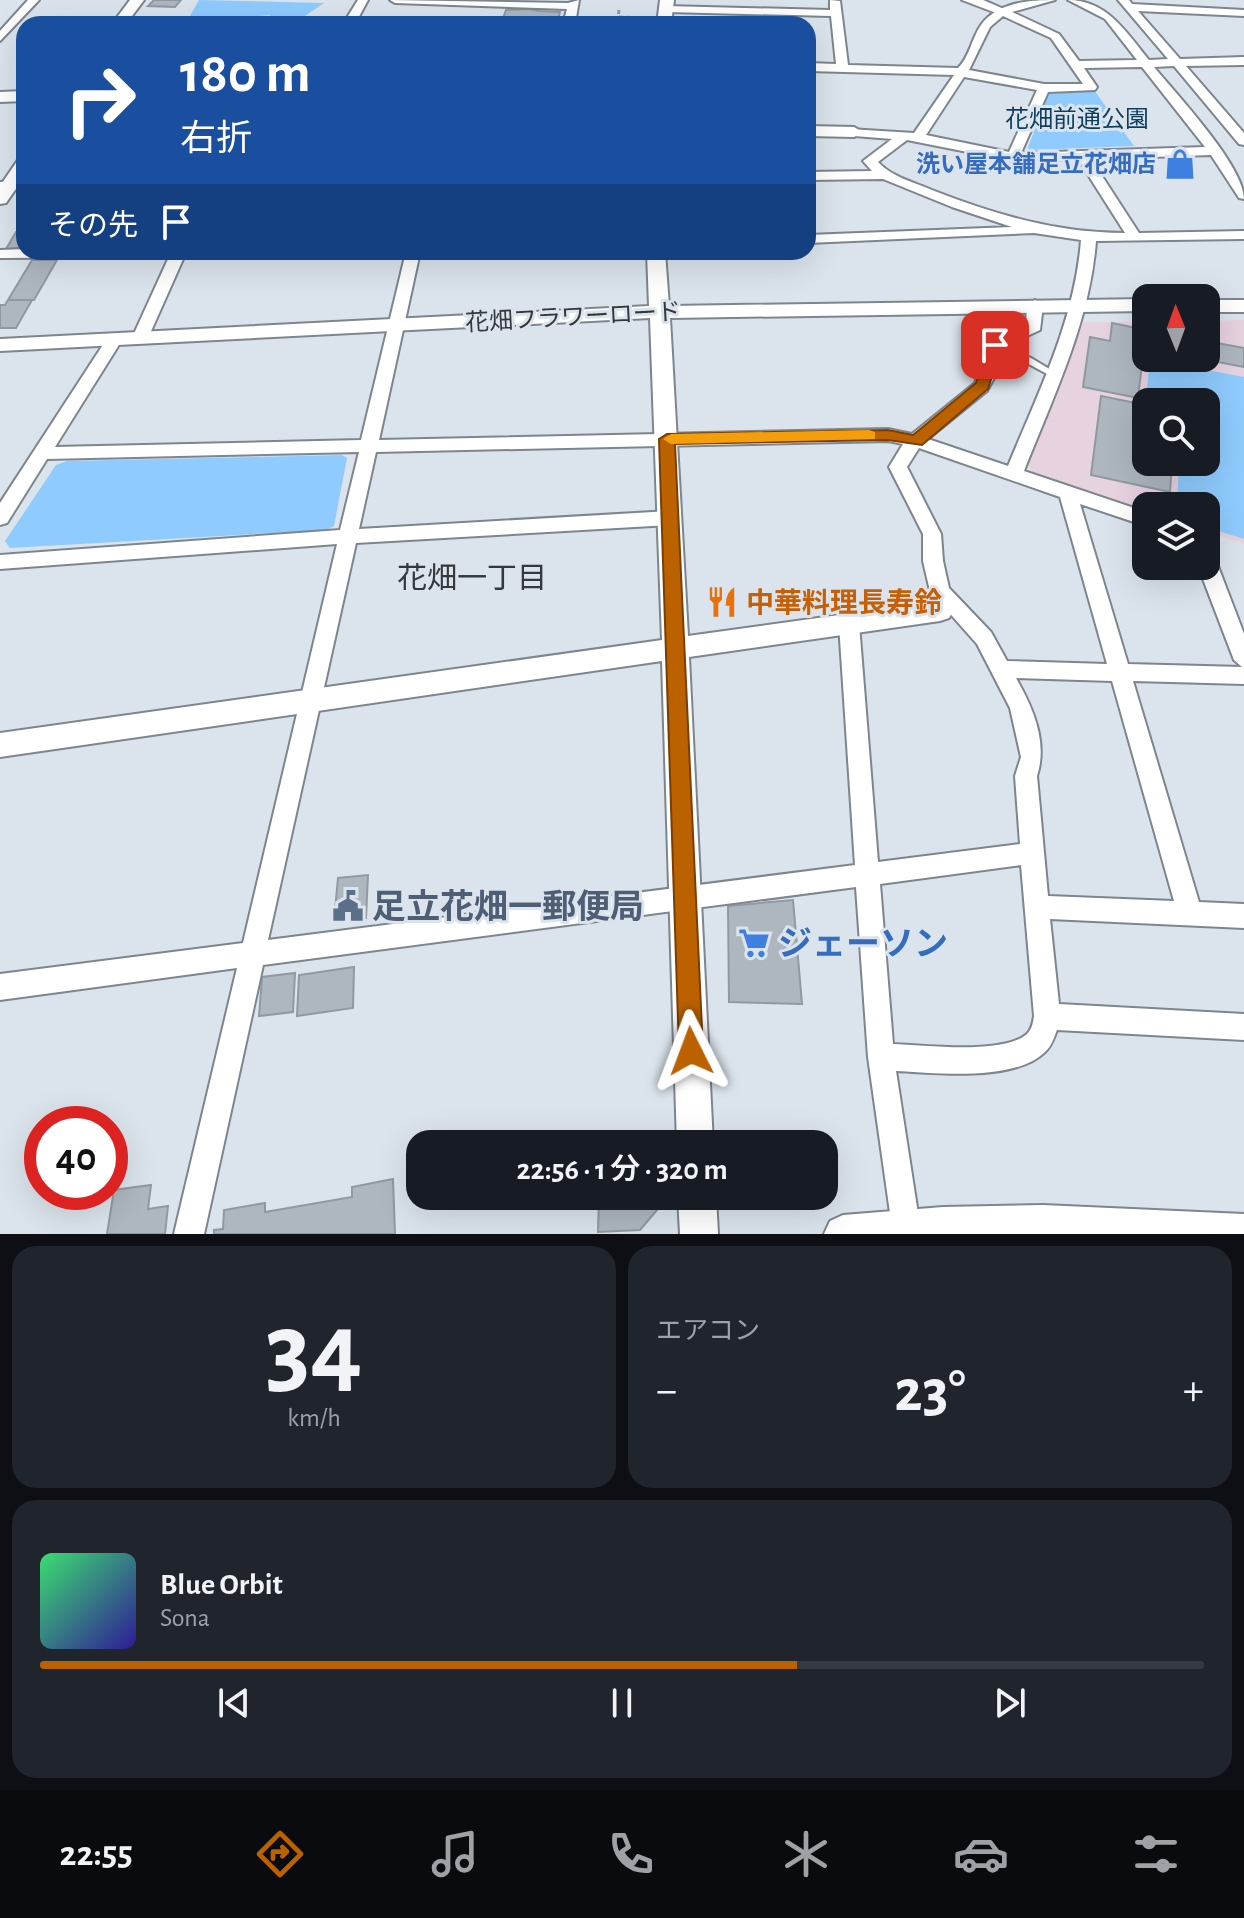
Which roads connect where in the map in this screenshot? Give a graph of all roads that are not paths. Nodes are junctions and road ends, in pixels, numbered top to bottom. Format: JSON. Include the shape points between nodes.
{"nodes":[{"id":1,"x":34,"y":0,"type":"edge"},
{"id":2,"x":395,"y":0,"type":"edge"},
{"id":3,"x":969,"y":0,"type":"edge"},
{"id":4,"x":1050,"y":0,"type":"edge"},
{"id":5,"x":1073,"y":0,"type":"edge"},
{"id":6,"x":573,"y":3,"type":"edge"},
{"id":7,"x":1126,"y":3,"type":"edge"},
{"id":8,"x":836,"y":6,"type":"edge"},
{"id":9,"x":1004,"y":12,"type":"junction"},
{"id":10,"x":662,"y":13,"type":"edge"},
{"id":11,"x":1244,"y":13,"type":"edge"},
{"id":12,"x":18,"y":16,"type":"edge"},
{"id":13,"x":16,"y":19,"type":"edge"},
{"id":14,"x":2,"y":33,"type":"edge"},
{"id":15,"x":1244,"y":61,"type":"edge"},
{"id":16,"x":1176,"y":63,"type":"junction"},
{"id":17,"x":1146,"y":64,"type":"junction"},
{"id":18,"x":1075,"y":65,"type":"junction"},
{"id":19,"x":816,"y":67,"type":"edge"},
{"id":20,"x":842,"y":68,"type":"junction"},
{"id":21,"x":962,"y":71,"type":"junction"},
{"id":22,"x":1044,"y":88,"type":"junction"},
{"id":23,"x":816,"y":131,"type":"edge"},
{"id":24,"x":854,"y":132,"type":"joint"},
{"id":25,"x":911,"y":137,"type":"junction"},
{"id":26,"x":1242,"y":137,"type":"edge"},
{"id":27,"x":1215,"y":151,"type":"junction"},
{"id":28,"x":1082,"y":155,"type":"junction"},
{"id":29,"x":1013,"y":157,"type":"junction"},
{"id":30,"x":885,"y":175,"type":"junction"},
{"id":31,"x":816,"y":176,"type":"edge"},
{"id":32,"x":1244,"y":195,"type":"edge"},
{"id":33,"x":1044,"y":231,"type":"junction"},
{"id":34,"x":1244,"y":235,"type":"edge"},
{"id":35,"x":1089,"y":236,"type":"junction"},
{"id":36,"x":1134,"y":236,"type":"junction"},
{"id":37,"x":816,"y":239,"type":"edge"},
{"id":38,"x":175,"y":260,"type":"edge"},
{"id":39,"x":411,"y":260,"type":"edge"},
{"id":40,"x":656,"y":260,"type":"edge"},
{"id":41,"x":1035,"y":305,"type":"junction"},
{"id":42,"x":1078,"y":305,"type":"junction"},
{"id":43,"x":1132,"y":305,"type":"edge"},
{"id":44,"x":1220,"y":306,"type":"edge"},
{"id":45,"x":1244,"y":306,"type":"edge"},
{"id":46,"x":659,"y":312,"type":"junction"},
{"id":47,"x":397,"y":325,"type":"junction"},
{"id":48,"x":140,"y":338,"type":"junction"},
{"id":49,"x":114,"y":340,"type":"junction"},
{"id":50,"x":0,"y":345,"type":"edge"},
{"id":51,"x":993,"y":348,"type":"junction"},
{"id":52,"x":1052,"y":373,"type":"junction"},
{"id":53,"x":667,"y":439,"type":"junction"},
{"id":54,"x":916,"y":441,"type":"junction"},
{"id":55,"x":368,"y":445,"type":"junction"},
{"id":56,"x":41,"y":453,"type":"junction"},
{"id":57,"x":1014,"y":473,"type":"junction"},
{"id":58,"x":1068,"y":492,"type":"junction"},
{"id":59,"x":1132,"y":514,"type":"edge"},
{"id":60,"x":0,"y":518,"type":"edge"},
{"id":61,"x":670,"y":518,"type":"junction"},
{"id":62,"x":348,"y":536,"type":"junction"},
{"id":63,"x":0,"y":562,"type":"edge"},
{"id":64,"x":1213,"y":580,"type":"edge"},
{"id":65,"x":948,"y":610,"type":"junction"},
{"id":66,"x":849,"y":624,"type":"junction"},
{"id":67,"x":674,"y":649,"type":"junction"},
{"id":68,"x":1244,"y":660,"type":"edge"},
{"id":69,"x":1003,"y":669,"type":"junction"},
{"id":70,"x":1120,"y":673,"type":"junction"},
{"id":71,"x":1244,"y":676,"type":"edge"},
{"id":72,"x":309,"y":701,"type":"junction"},
{"id":73,"x":0,"y":745,"type":"edge"},
{"id":74,"x":1033,"y":853,"type":"junction"},
{"id":75,"x":867,"y":875,"type":"junction"},
{"id":76,"x":684,"y":896,"type":"junction"},
{"id":77,"x":1038,"y":907,"type":"junction"},
{"id":78,"x":1190,"y":914,"type":"junction"},
{"id":79,"x":1244,"y":916,"type":"edge"},
{"id":80,"x":252,"y":954,"type":"junction"},
{"id":81,"x":0,"y":987,"type":"edge"},
{"id":82,"x":1047,"y":1016,"type":"junction"},
{"id":83,"x":1244,"y":1027,"type":"edge"},
{"id":84,"x":881,"y":1057,"type":"junction"},
{"id":85,"x":694,"y":1130,"type":"edge"},
{"id":86,"x":698,"y":1210,"type":"edge"},
{"id":87,"x":918,"y":1229,"type":"edge"},
{"id":88,"x":1244,"y":1233,"type":"edge"},
{"id":89,"x":189,"y":1234,"type":"edge"},
{"id":90,"x":699,"y":1234,"type":"edge"},
{"id":91,"x":843,"y":1234,"type":"edge"}],
"edges":[{"from":1,"to":12,"type":"street"},
{"from":2,"to":6,"type":"street"},
{"from":3,"to":9,"type":"street"},
{"from":4,"to":9,"type":"street"},
{"from":5,"to":17,"type":"street","via":[[1109,17]]},
{"from":7,"to":11,"type":"street"},
{"from":7,"to":16,"type":"street"},
{"from":8,"to":10,"type":"street"},
{"from":8,"to":20,"type":"street"},
{"from":9,"to":18,"type":"street","via":[[1055,36]]},
{"from":9,"to":21,"type":"street","via":[[986,25]]},
{"from":13,"to":14,"type":"street"},
{"from":15,"to":16,"type":"street"},
{"from":16,"to":17,"type":"street"},
{"from":16,"to":26,"type":"street"},
{"from":17,"to":18,"type":"street"},
{"from":17,"to":27,"type":"street"},
{"from":18,"to":22,"type":"street","via":[[1091,87]]},
{"from":19,"to":20,"type":"street"},
{"from":20,"to":21,"type":"street"},
{"from":21,"to":22,"type":"street"},
{"from":21,"to":25,"type":"street"},
{"from":22,"to":29,"type":"street"},
{"from":23,"to":24,"type":"street"},
{"from":24,"to":25,"type":"street"},
{"from":25,"to":29,"type":"street"},
{"from":25,"to":30,"type":"street","via":[[870,161]]},
{"from":27,"to":28,"type":"street"},
{"from":27,"to":32,"type":"street"},
{"from":28,"to":29,"type":"street"},
{"from":28,"to":36,"type":"street"},
{"from":30,"to":31,"type":"street"},
{"from":30,"to":33,"type":"street"},
{"from":33,"to":35,"type":"street"},
{"from":33,"to":37,"type":"street"},
{"from":34,"to":36,"type":"street"},
{"from":35,"to":36,"type":"street"},
{"from":35,"to":42,"type":"street"},
{"from":38,"to":48,"type":"street"},
{"from":39,"to":47,"type":"street"},
{"from":40,"to":46,"type":"street"},
{"from":41,"to":42,"type":"street","name":"花畑フラワーロード"},
{"from":41,"to":46,"type":"street","name":"花畑フラワーロード"},
{"from":41,"to":51,"type":"street","via":[[1034,327]]},
{"from":42,"to":43,"type":"street","name":"花畑フラワーロード"},
{"from":42,"to":52,"type":"street"},
{"from":44,"to":45,"type":"street"},
{"from":46,"to":47,"type":"street","name":"花畑フラワーロード"},
{"from":46,"to":53,"type":"street"},
{"from":47,"to":48,"type":"street","name":"花畑フラワーロード"},
{"from":47,"to":55,"type":"street"},
{"from":48,"to":49,"type":"street","name":"花畑フラワーロード"},
{"from":49,"to":50,"type":"street","name":"花畑フラワーロード"},
{"from":49,"to":56,"type":"street"},
{"from":51,"to":52,"type":"lane"},
{"from":51,"to":54,"type":"street","via":[[982,385]]},
{"from":52,"to":57,"type":"street"},
{"from":53,"to":54,"type":"street","via":[[888,435]]},
{"from":53,"to":55,"type":"street"},
{"from":53,"to":61,"type":"street"},
{"from":54,"to":57,"type":"street"},
{"from":54,"to":65,"type":"street","via":[[898,467],[932,534],[933,561]]},
{"from":55,"to":56,"type":"street"},
{"from":55,"to":62,"type":"street"},
{"from":56,"to":60,"type":"street"},
{"from":57,"to":58,"type":"street"},
{"from":58,"to":59,"type":"street"},
{"from":58,"to":70,"type":"street"},
{"from":61,"to":62,"type":"street"},
{"from":61,"to":67,"type":"street"},
{"from":62,"to":63,"type":"street"},
{"from":62,"to":72,"type":"street"},
{"from":64,"to":68,"type":"street"},
{"from":65,"to":66,"type":"street"},
{"from":65,"to":69,"type":"street","via":[[984,638]]},
{"from":66,"to":67,"type":"street"},
{"from":66,"to":75,"type":"street"},
{"from":67,"to":72,"type":"street"},
{"from":67,"to":76,"type":"street"},
{"from":69,"to":70,"type":"street"},
{"from":69,"to":74,"type":"street","via":[[1021,707],[1032,757],[1026,776]]},
{"from":70,"to":71,"type":"street"},
{"from":70,"to":78,"type":"street"},
{"from":72,"to":73,"type":"street"},
{"from":72,"to":80,"type":"street"},
{"from":74,"to":75,"type":"street"},
{"from":74,"to":77,"type":"street"},
{"from":75,"to":76,"type":"street"},
{"from":75,"to":84,"type":"street"},
{"from":76,"to":80,"type":"street"},
{"from":76,"to":85,"type":"street"},
{"from":77,"to":78,"type":"street"},
{"from":77,"to":82,"type":"street"},
{"from":78,"to":79,"type":"street"},
{"from":80,"to":81,"type":"street"},
{"from":80,"to":89,"type":"street"},
{"from":82,"to":83,"type":"street"},
{"from":82,"to":84,"type":"street","via":[[1044,1033],[1021,1053]]},
{"from":84,"to":87,"type":"street"},
{"from":86,"to":90,"type":"street"},
{"from":87,"to":88,"type":"street","via":[[1132,1226]]},
{"from":87,"to":91,"type":"street"}]}
